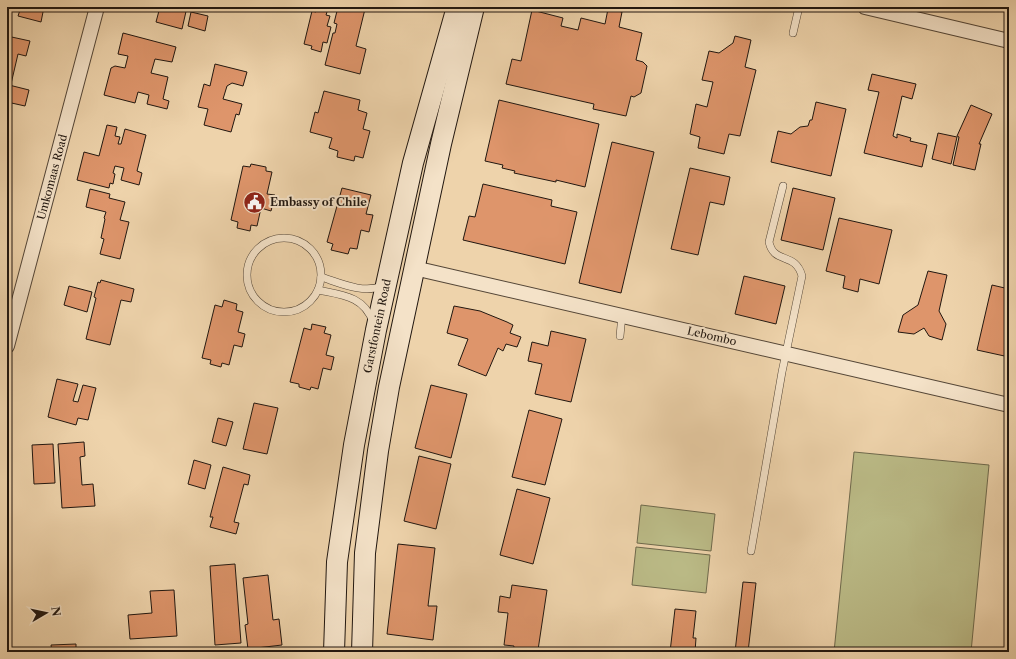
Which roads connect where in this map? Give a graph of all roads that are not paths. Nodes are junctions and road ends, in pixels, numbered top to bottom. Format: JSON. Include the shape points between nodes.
{"nodes":[{"id":1,"x":98,"y":7,"type":"edge"},
{"id":2,"x":457,"y":7,"type":"edge"},
{"id":3,"x":474,"y":7,"type":"edge"},
{"id":4,"x":799,"y":7,"type":"edge"},
{"id":5,"x":873,"y":8,"type":"edge"},
{"id":6,"x":793,"y":32,"type":"dead end"},
{"id":7,"x":1009,"y":41,"type":"edge"},
{"id":8,"x":782,"y":186,"type":"dead end"},
{"id":9,"x":414,"y":268,"type":"junction"},
{"id":10,"x":321,"y":277,"type":"junction"},
{"id":11,"x":386,"y":284,"type":"junction"},
{"id":12,"x":318,"y":290,"type":"junction"},
{"id":13,"x":622,"y":315,"type":"junction"},
{"id":14,"x":376,"y":330,"type":"junction"},
{"id":15,"x":620,"y":336,"type":"dead end"},
{"id":16,"x":7,"y":346,"type":"edge"},
{"id":17,"x":786,"y":353,"type":"junction"},
{"id":18,"x":1009,"y":405,"type":"edge"},
{"id":19,"x":751,"y":551,"type":"dead end"},
{"id":20,"x":334,"y":652,"type":"edge"},
{"id":21,"x":362,"y":652,"type":"edge"}],
"edges":[{"from":1,"to":16,"type":"street","name":"Umkomaas Road"},
{"from":2,"to":11,"type":"main road","name":"Garstfontein Road","via":[[413,163]]},
{"from":3,"to":9,"type":"main road"},
{"from":4,"to":6,"type":"lane"},
{"from":5,"to":7,"type":"street"},
{"from":8,"to":17,"type":"lane","via":[[769,242],[771,250],[777,255],[796,263],[802,276]]},
{"from":9,"to":13,"type":"street","name":"Lebombo"},
{"from":9,"to":21,"type":"main road","via":[[378,451],[365,553]]},
{"from":10,"to":11,"type":"lane","via":[[364,289],[374,289]]},
{"from":10,"to":12,"type":"lane"},
{"from":10,"to":12,"type":"lane","via":[[316,256],[299,242],[289,239],[268,242],[259,248],[248,267],[249,288],[263,306],[272,310],[294,311],[312,299]]},
{"from":11,"to":14,"type":"main road","name":"Garstfontein Road"},
{"from":12,"to":14,"type":"lane","via":[[357,300],[367,309]]},
{"from":13,"to":15,"type":"lane"},
{"from":13,"to":17,"type":"street","name":"Lebombo"},
{"from":14,"to":20,"type":"main road","name":"Garstfontein Road","via":[[354,445],[337,562]]},
{"from":17,"to":18,"type":"street","name":"Lebombo"},
{"from":17,"to":19,"type":"lane"}]}
